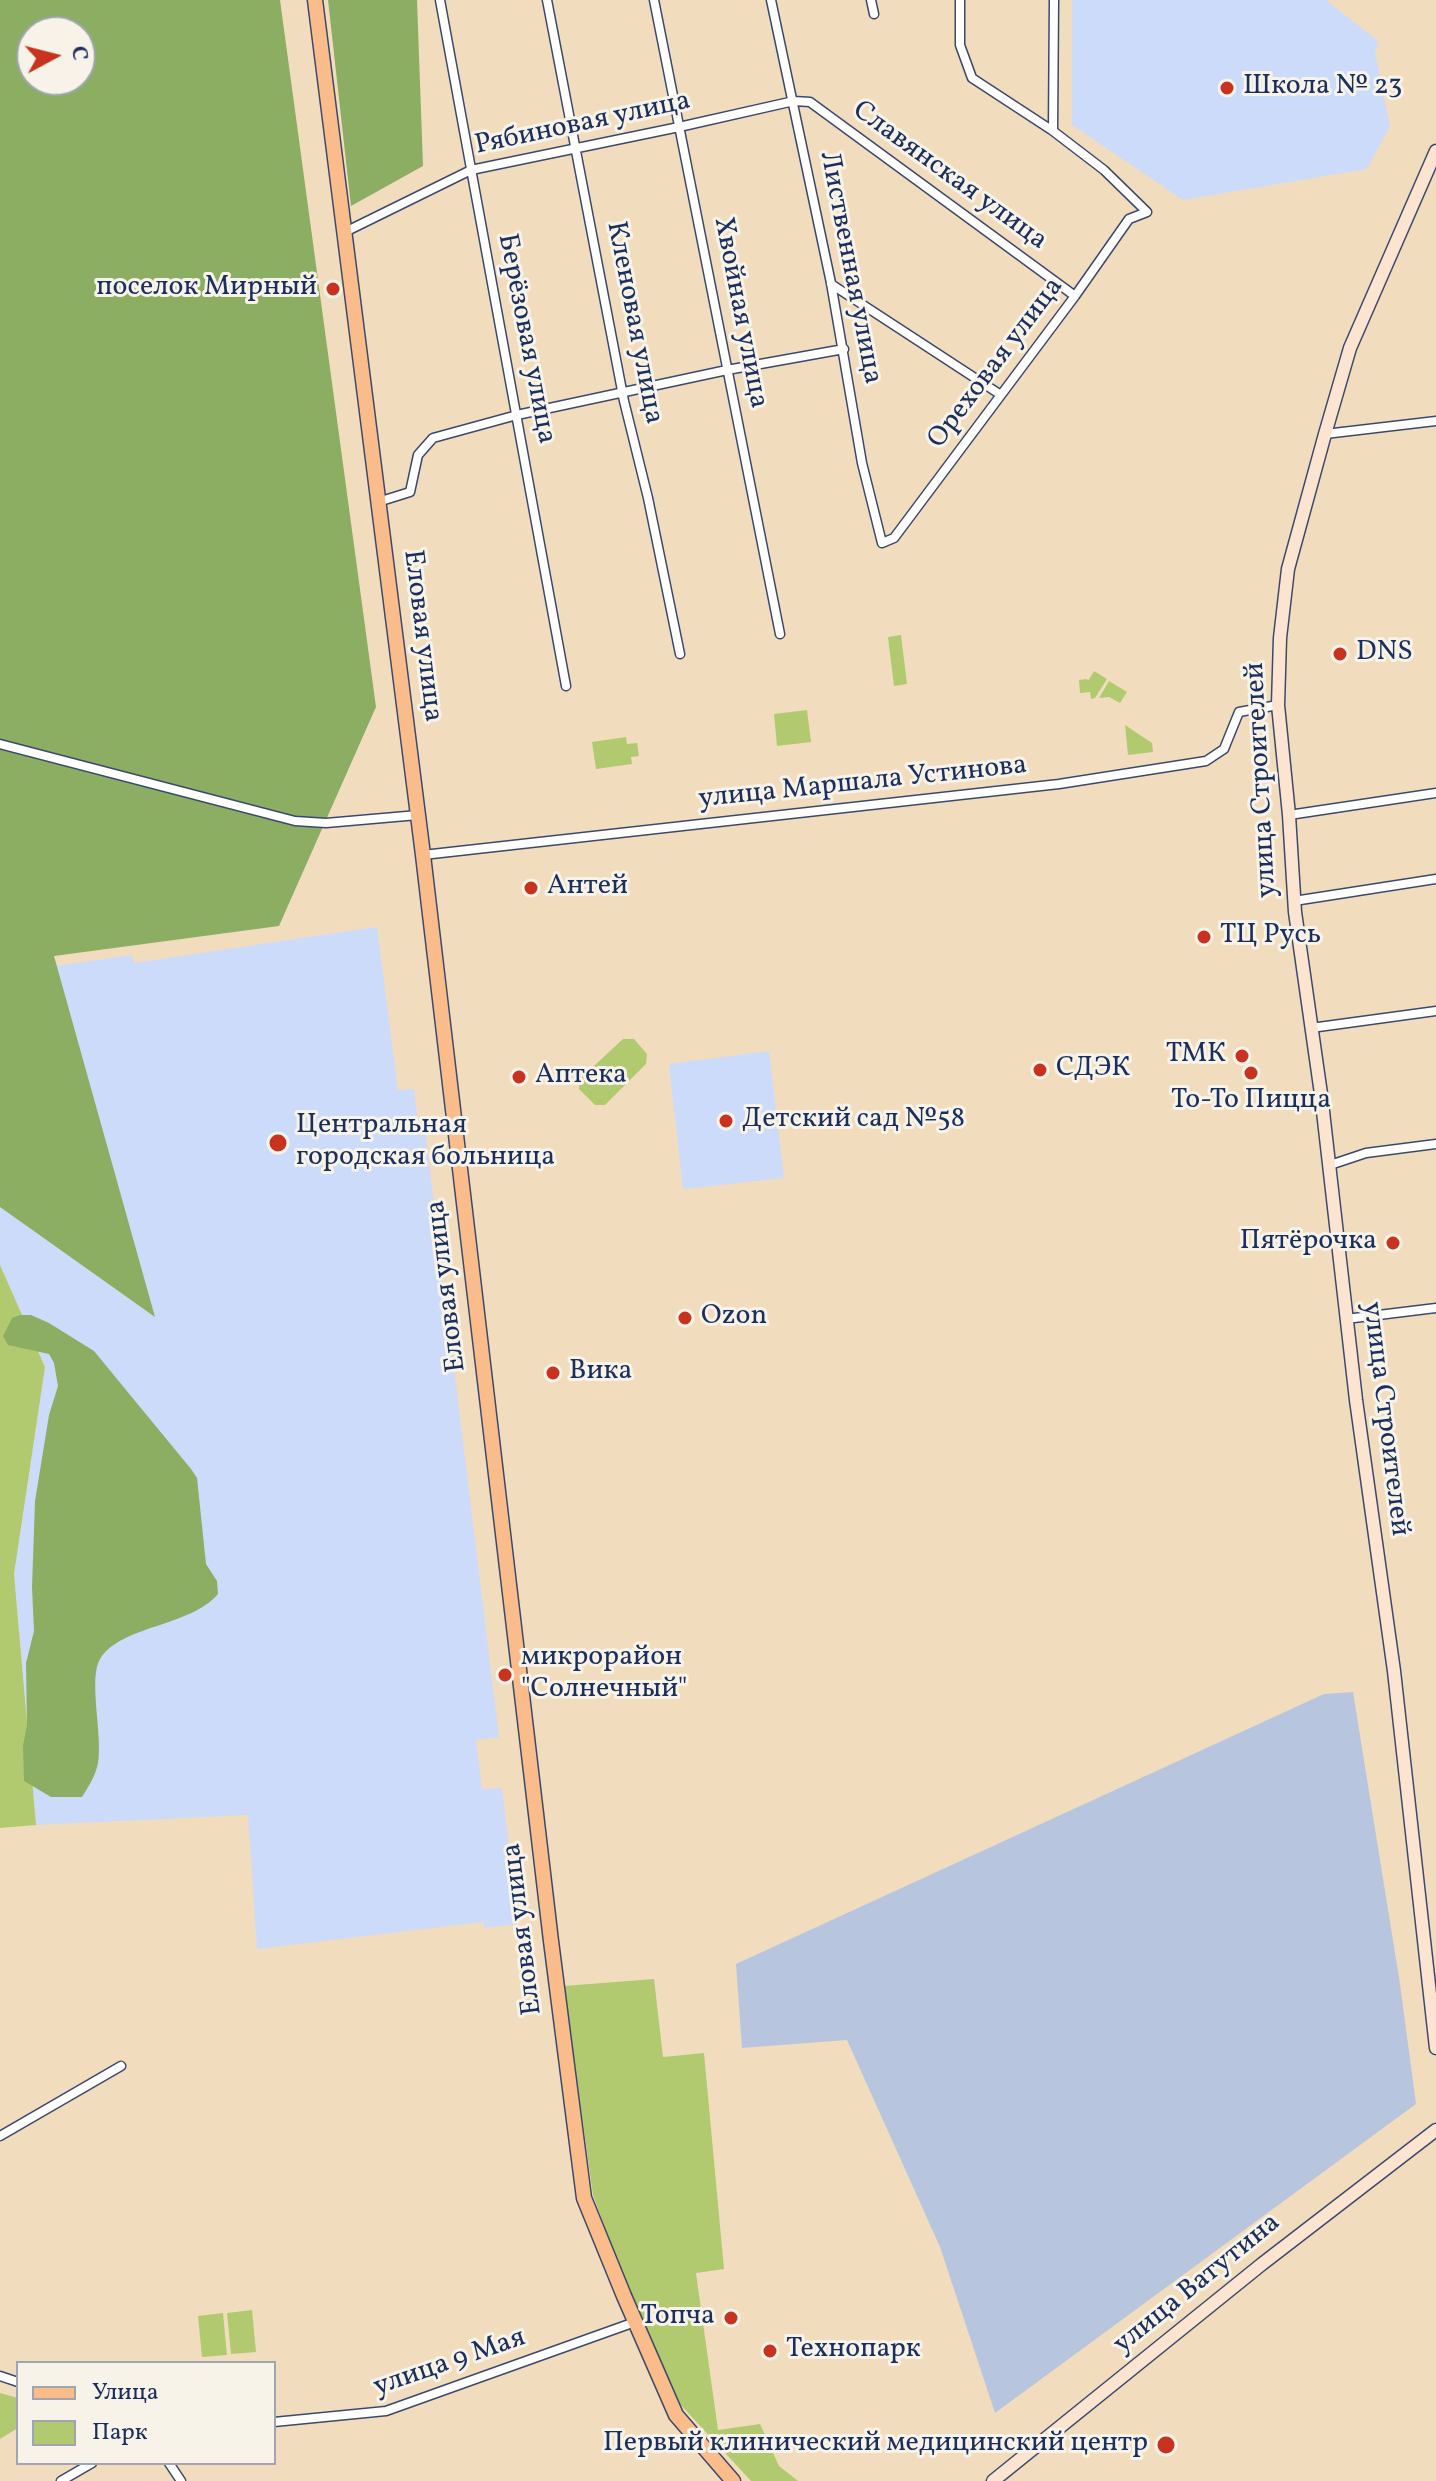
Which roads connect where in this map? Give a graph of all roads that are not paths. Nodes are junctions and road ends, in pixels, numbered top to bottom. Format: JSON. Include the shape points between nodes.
{"nodes":[{"id":1,"x":315,"y":0,"type":"edge"},
{"id":2,"x":440,"y":0,"type":"edge"},
{"id":3,"x":547,"y":0,"type":"edge"},
{"id":4,"x":654,"y":0,"type":"edge"},
{"id":5,"x":771,"y":0,"type":"edge"},
{"id":6,"x":871,"y":0,"type":"edge"},
{"id":7,"x":960,"y":0,"type":"edge"},
{"id":8,"x":1054,"y":0,"type":"edge"},
{"id":9,"x":874,"y":14,"type":"dead end"},
{"id":10,"x":794,"y":101,"type":"junction"},
{"id":11,"x":679,"y":127,"type":"junction"},
{"id":12,"x":1053,"y":131,"type":"junction"},
{"id":13,"x":576,"y":149,"type":"junction"},
{"id":14,"x":1436,"y":151,"type":"edge"},
{"id":15,"x":471,"y":170,"type":"junction"},
{"id":16,"x":345,"y":232,"type":"junction"},
{"id":17,"x":831,"y":283,"type":"junction"},
{"id":18,"x":1075,"y":296,"type":"junction"},
{"id":19,"x":844,"y":349,"type":"junction"},
{"id":20,"x":727,"y":370,"type":"junction"},
{"id":21,"x":623,"y":393,"type":"junction"},
{"id":22,"x":1001,"y":395,"type":"junction"},
{"id":23,"x":517,"y":415,"type":"junction"},
{"id":24,"x":1436,"y":421,"type":"edge"},
{"id":25,"x":1325,"y":434,"type":"junction"},
{"id":26,"x":378,"y":502,"type":"junction"},
{"id":27,"x":882,"y":543,"type":"joint"},
{"id":28,"x":780,"y":634,"type":"dead end"},
{"id":29,"x":680,"y":654,"type":"dead end"},
{"id":30,"x":566,"y":686,"type":"dead end"},
{"id":31,"x":1278,"y":705,"type":"junction"},
{"id":32,"x":0,"y":744,"type":"edge"},
{"id":33,"x":1436,"y":793,"type":"edge"},
{"id":34,"x":418,"y":815,"type":"junction"},
{"id":35,"x":1289,"y":815,"type":"junction"},
{"id":36,"x":423,"y":855,"type":"junction"},
{"id":37,"x":1436,"y":879,"type":"edge"},
{"id":38,"x":1294,"y":901,"type":"junction"},
{"id":39,"x":1436,"y":1011,"type":"edge"},
{"id":40,"x":1311,"y":1028,"type":"junction"},
{"id":41,"x":1436,"y":1144,"type":"edge"},
{"id":42,"x":1330,"y":1165,"type":"junction"},
{"id":43,"x":1436,"y":1308,"type":"edge"},
{"id":44,"x":1346,"y":1319,"type":"junction"},
{"id":45,"x":1436,"y":2048,"type":"edge"},
{"id":46,"x":121,"y":2066,"type":"dead end"},
{"id":47,"x":1436,"y":2130,"type":"edge"},
{"id":48,"x":0,"y":2136,"type":"edge"},
{"id":49,"x":635,"y":2322,"type":"junction"},
{"id":50,"x":276,"y":2422,"type":"edge"},
{"id":51,"x":89,"y":2465,"type":"edge"},
{"id":52,"x":61,"y":2481,"type":"edge"},
{"id":53,"x":733,"y":2481,"type":"edge"},
{"id":54,"x":993,"y":2481,"type":"edge"}],
"edges":[{"from":1,"to":16,"type":"main road","name":"Еловая улица"},
{"from":2,"to":15,"type":"street","name":"Берёзовая улица"},
{"from":3,"to":13,"type":"street","name":"Кленовая улица"},
{"from":4,"to":11,"type":"street","name":"Хвойная улица"},
{"from":5,"to":10,"type":"street","name":"Лиственная улица"},
{"from":6,"to":9,"type":"street"},
{"from":7,"to":12,"type":"street","via":[[960,45],[972,78]]},
{"from":8,"to":12,"type":"street"},
{"from":10,"to":11,"type":"street","name":"Рябиновая улица"},
{"from":10,"to":17,"type":"street","name":"Лиственная улица"},
{"from":10,"to":18,"type":"street","name":"Славянская улица","via":[[810,102]]},
{"from":11,"to":13,"type":"street","name":"Рябиновая улица"},
{"from":11,"to":20,"type":"street","name":"Хвойная улица"},
{"from":12,"to":18,"type":"street","name":"Ореховая улица","via":[[1147,212],[1129,219]]},
{"from":13,"to":15,"type":"street","name":"Рябиновая улица"},
{"from":13,"to":21,"type":"street","name":"Кленовая улица"},
{"from":14,"to":25,"type":"main road","name":"улица Строителей","via":[[1350,348]]},
{"from":15,"to":16,"type":"street","name":"Рябиновая улица"},
{"from":15,"to":23,"type":"street","name":"Берёзовая улица"},
{"from":16,"to":26,"type":"main road","name":"Еловая улица"},
{"from":17,"to":19,"type":"street","name":"Лиственная улица"},
{"from":17,"to":22,"type":"street"},
{"from":18,"to":22,"type":"street","name":"Ореховая улица"},
{"from":19,"to":20,"type":"street"},
{"from":19,"to":27,"type":"street","name":"Лиственная улица","via":[[862,463]]},
{"from":20,"to":21,"type":"street"},
{"from":20,"to":28,"type":"street","name":"Хвойная улица"},
{"from":21,"to":23,"type":"street"},
{"from":21,"to":29,"type":"street","name":"Кленовая улица"},
{"from":22,"to":27,"type":"street","name":"Ореховая улица","via":[[894,538]]},
{"from":23,"to":26,"type":"street","via":[[433,438],[418,455],[410,492]]},
{"from":23,"to":30,"type":"street","name":"Берёзовая улица"},
{"from":24,"to":25,"type":"street"},
{"from":25,"to":31,"type":"main road","name":"улица Строителей","via":[[1288,569]]},
{"from":26,"to":34,"type":"main road","name":"Еловая улица"},
{"from":31,"to":35,"type":"main road","name":"улица Строителей"},
{"from":31,"to":36,"type":"street","name":"улица Маршала Устинова","via":[[1239,712],[1224,749],[1206,761],[1059,784]]},
{"from":32,"to":34,"type":"street","via":[[295,821]]},
{"from":33,"to":35,"type":"street"},
{"from":34,"to":36,"type":"main road","name":"Еловая улица"},
{"from":35,"to":38,"type":"main road","name":"улица Строителей"},
{"from":36,"to":49,"type":"main road","name":"Еловая улица","via":[[584,2198]]},
{"from":37,"to":38,"type":"street"},
{"from":38,"to":40,"type":"main road","name":"улица Строителей"},
{"from":39,"to":40,"type":"street"},
{"from":40,"to":42,"type":"main road","name":"улица Строителей"},
{"from":41,"to":42,"type":"street","via":[[1366,1153]]},
{"from":42,"to":44,"type":"main road","name":"улица Строителей"},
{"from":43,"to":44,"type":"street"},
{"from":44,"to":45,"type":"main road","name":"улица Строителей","via":[[1394,1671]]},
{"from":46,"to":48,"type":"street"},
{"from":47,"to":54,"type":"main road","name":"улица Ватутина"},
{"from":49,"to":50,"type":"street","name":"улица 9 Мая","via":[[386,2411]]},
{"from":49,"to":53,"type":"main road","name":"Еловая улица","via":[[676,2415]]},
{"from":51,"to":52,"type":"street"}]}
